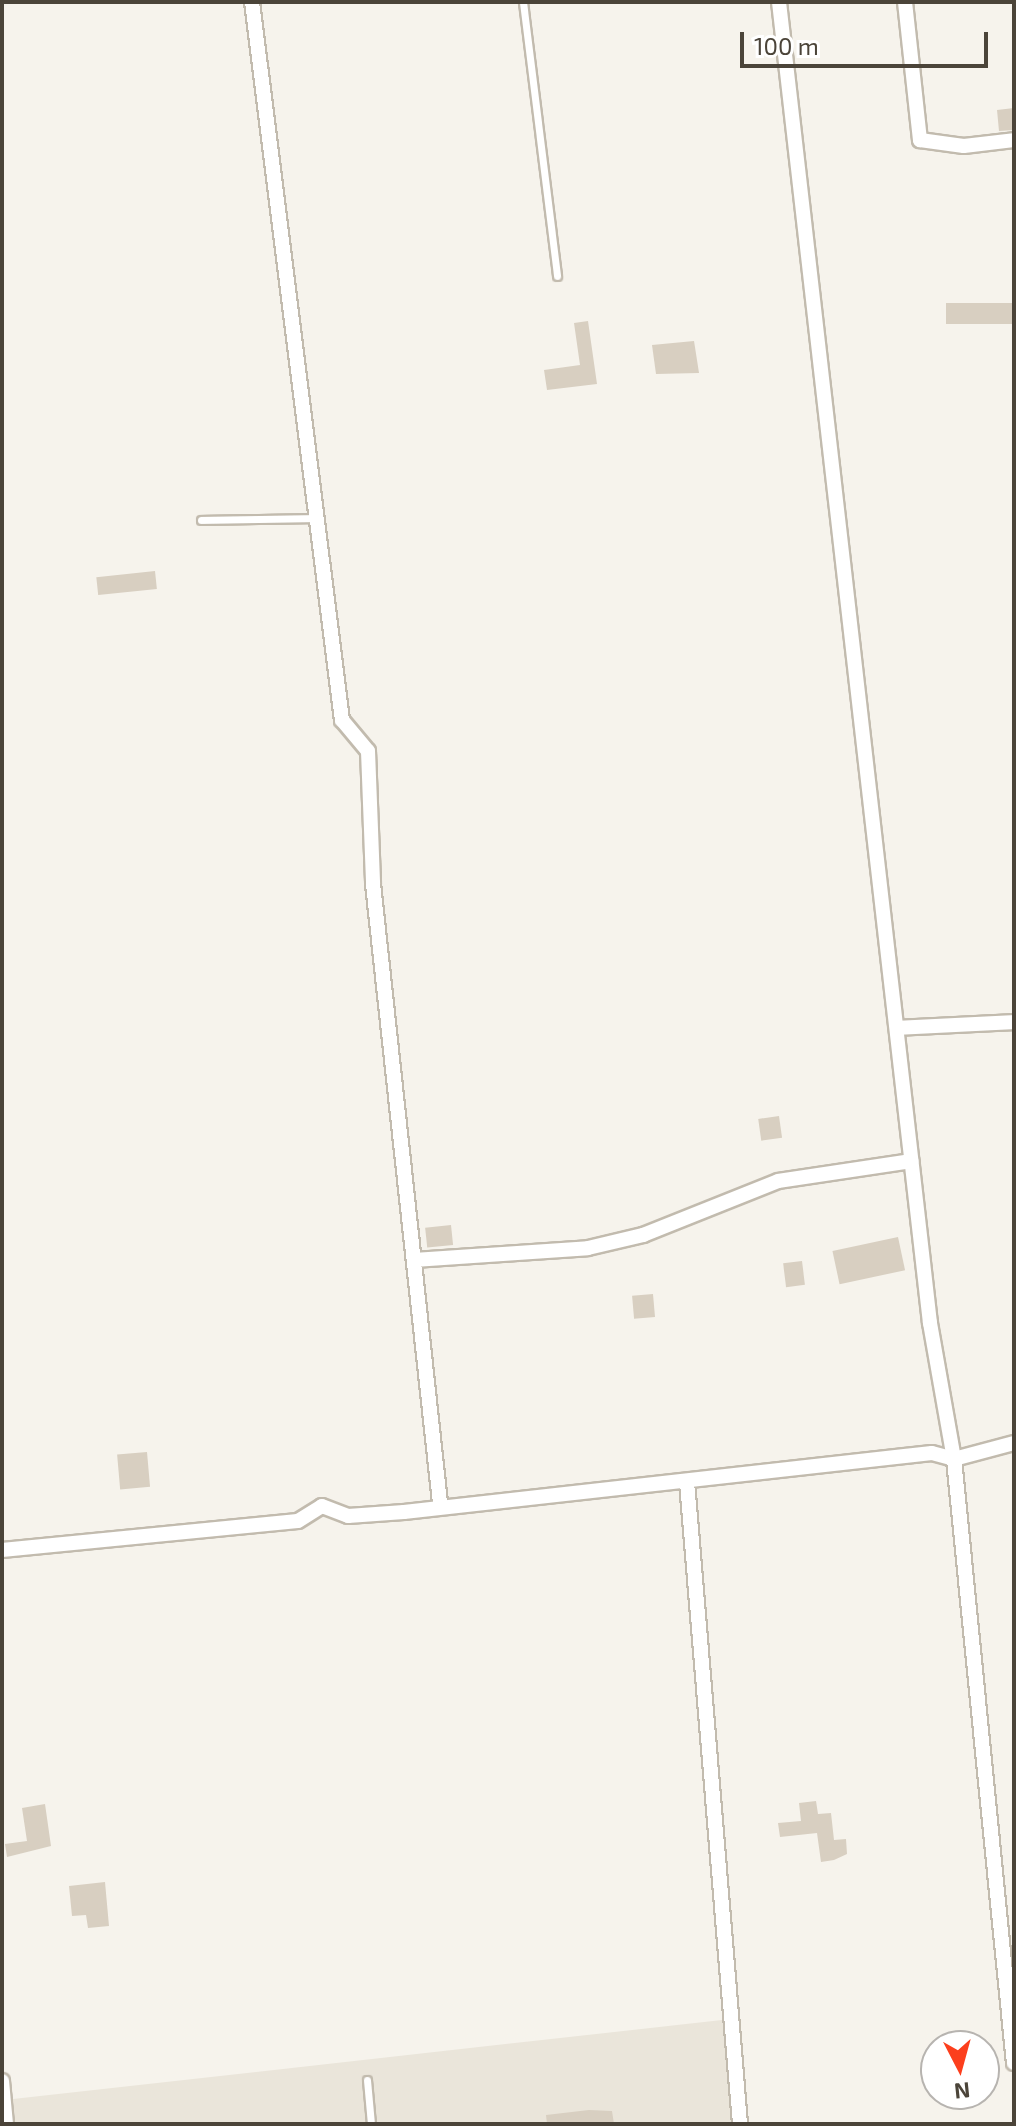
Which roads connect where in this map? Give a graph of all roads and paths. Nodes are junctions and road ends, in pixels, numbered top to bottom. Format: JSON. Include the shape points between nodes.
{"nodes":[{"id":1,"x":252,"y":2,"type":"edge"},
{"id":2,"x":523,"y":2,"type":"edge"},
{"id":3,"x":779,"y":2,"type":"edge"},
{"id":4,"x":905,"y":2,"type":"edge"},
{"id":5,"x":1014,"y":140,"type":"edge"},
{"id":6,"x":557,"y":276,"type":"dead end"},
{"id":7,"x":316,"y":518,"type":"junction"},
{"id":8,"x":201,"y":520,"type":"dead end"},
{"id":9,"x":1014,"y":1022,"type":"edge"},
{"id":10,"x":897,"y":1028,"type":"junction"},
{"id":11,"x":912,"y":1161,"type":"junction"},
{"id":12,"x":414,"y":1260,"type":"junction"},
{"id":13,"x":1014,"y":1443,"type":"edge"},
{"id":14,"x":954,"y":1459,"type":"junction"},
{"id":15,"x":687,"y":1482,"type":"junction"},
{"id":16,"x":440,"y":1503,"type":"junction"},
{"id":17,"x":2,"y":1550,"type":"edge"},
{"id":18,"x":1014,"y":2063,"type":"edge"},
{"id":19,"x":367,"y":2080,"type":"dead end"},
{"id":20,"x":2,"y":2081,"type":"edge"},
{"id":21,"x":6,"y":2124,"type":"edge"},
{"id":22,"x":371,"y":2124,"type":"edge"},
{"id":23,"x":740,"y":2124,"type":"edge"}],
"edges":[{"from":1,"to":7,"type":"street"},
{"from":2,"to":6,"type":"lane"},
{"from":3,"to":10,"type":"street"},
{"from":4,"to":5,"type":"street","via":[[920,140],[964,146]]},
{"from":7,"to":8,"type":"lane"},
{"from":7,"to":12,"type":"street","via":[[342,720],[368,751],[373,884]]},
{"from":9,"to":10,"type":"street"},
{"from":10,"to":11,"type":"street"},
{"from":11,"to":12,"type":"street","via":[[778,1181],[643,1235],[588,1248]]},
{"from":11,"to":14,"type":"street"},
{"from":12,"to":16,"type":"street"},
{"from":13,"to":14,"type":"street"},
{"from":14,"to":15,"type":"street","via":[[932,1453]]},
{"from":14,"to":18,"type":"street"},
{"from":15,"to":16,"type":"street"},
{"from":15,"to":23,"type":"street"},
{"from":16,"to":17,"type":"street","via":[[348,1516],[322,1506],[298,1521]]},
{"from":19,"to":22,"type":"lane"},
{"from":20,"to":21,"type":"street"}]}
